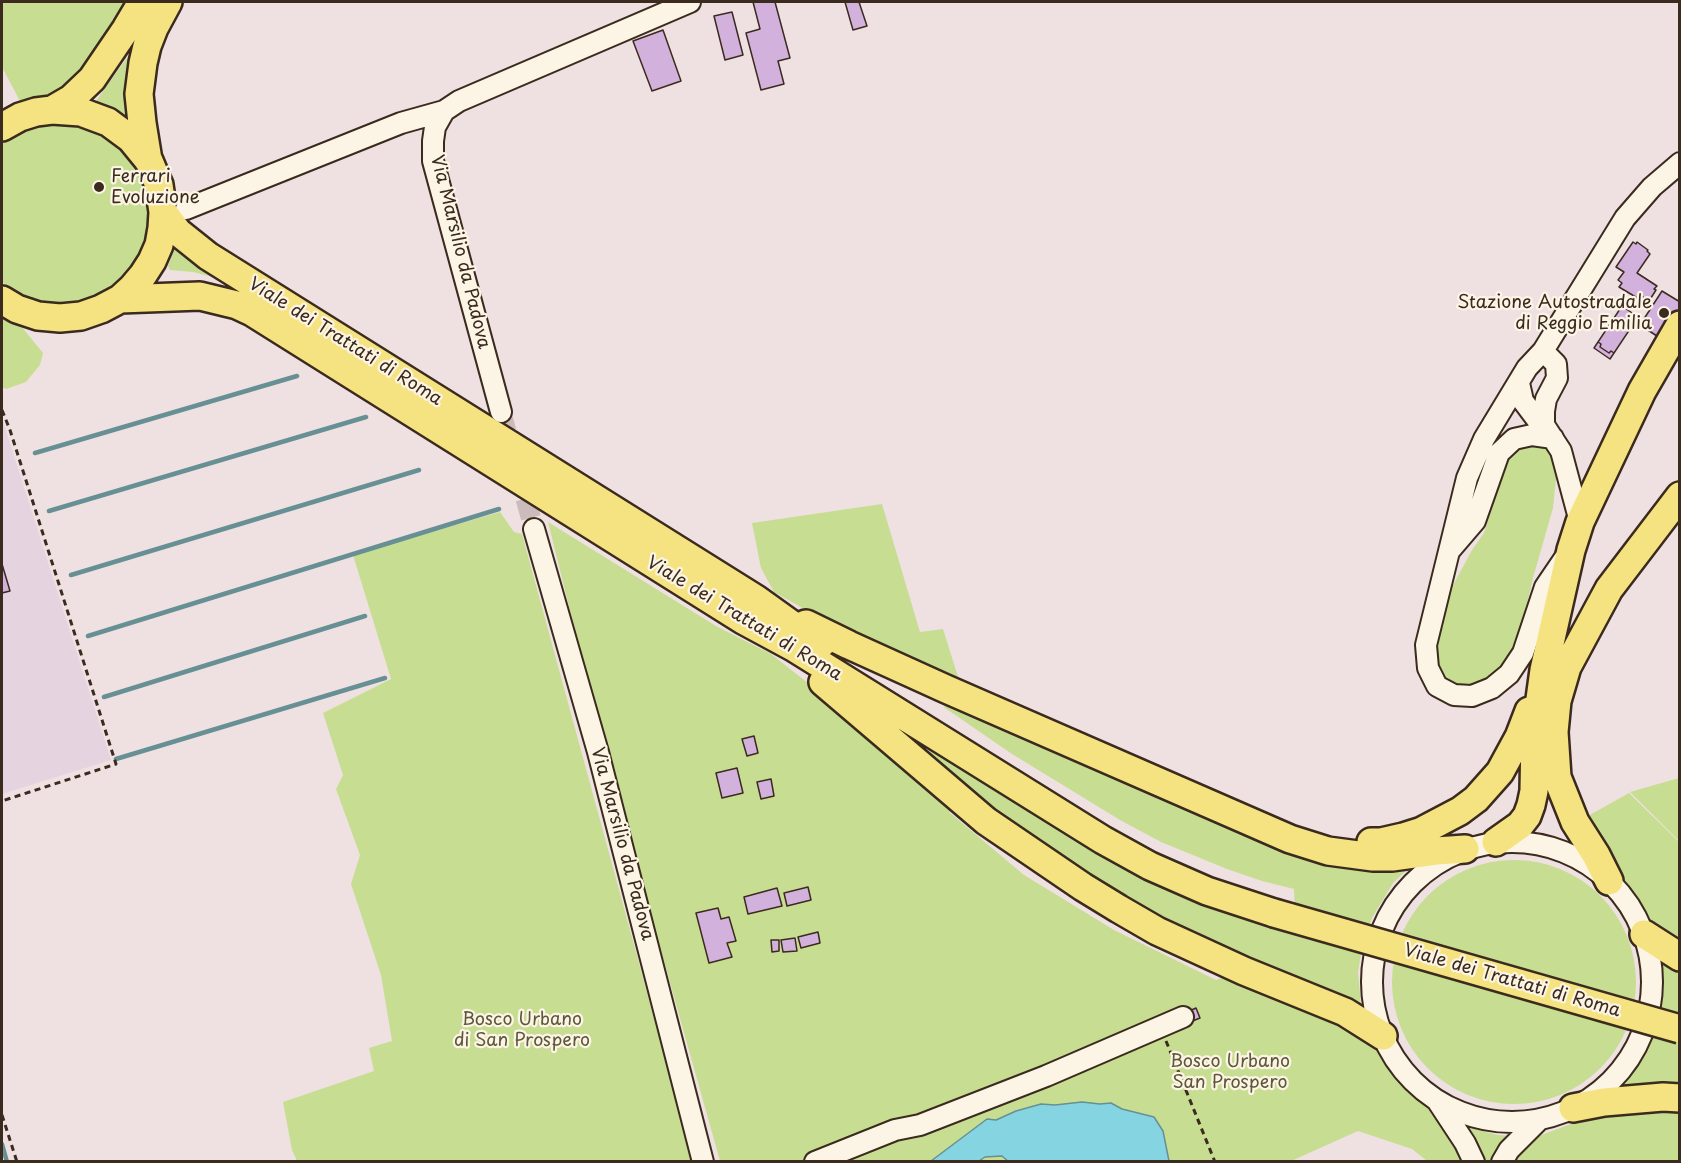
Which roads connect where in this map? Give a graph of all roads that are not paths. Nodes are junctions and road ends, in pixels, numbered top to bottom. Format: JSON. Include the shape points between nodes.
{"nodes":[{"id":1,"x":142,"y":2,"type":"edge"},
{"id":2,"x":168,"y":2,"type":"edge"},
{"id":3,"x":690,"y":2,"type":"edge"},
{"id":4,"x":52,"y":110,"type":"junction"},
{"id":5,"x":444,"y":111,"type":"junction"},
{"id":6,"x":2,"y":127,"type":"edge"},
{"id":7,"x":149,"y":161,"type":"junction"},
{"id":8,"x":1680,"y":163,"type":"edge"},
{"id":9,"x":174,"y":210,"type":"junction"},
{"id":10,"x":120,"y":299,"type":"junction"},
{"id":11,"x":2,"y":300,"type":"edge"},
{"id":12,"x":1680,"y":325,"type":"edge"},
{"id":13,"x":1543,"y":351,"type":"junction"},
{"id":14,"x":1519,"y":383,"type":"junction"},
{"id":15,"x":501,"y":412,"type":"tunnel mouth"},
{"id":16,"x":1548,"y":432,"type":"junction"},
{"id":17,"x":1680,"y":496,"type":"edge"},
{"id":18,"x":1580,"y":522,"type":"junction"},
{"id":19,"x":534,"y":529,"type":"tunnel mouth"},
{"id":20,"x":1571,"y":550,"type":"junction"},
{"id":21,"x":1449,"y":551,"type":"junction"},
{"id":22,"x":750,"y":610,"type":"junction"},
{"id":23,"x":1544,"y":670,"type":"junction"},
{"id":24,"x":1186,"y":793,"type":"junction"},
{"id":25,"x":1496,"y":842,"type":"junction"},
{"id":26,"x":1465,"y":849,"type":"junction"},
{"id":27,"x":1609,"y":881,"type":"junction"},
{"id":28,"x":1276,"y":905,"type":"junction"},
{"id":29,"x":1644,"y":934,"type":"junction"},
{"id":30,"x":1680,"y":957,"type":"edge"},
{"id":31,"x":1680,"y":1012,"type":"edge"},
{"id":32,"x":1183,"y":1017,"type":"dead end"},
{"id":33,"x":1680,"y":1029,"type":"edge"},
{"id":34,"x":1383,"y":1036,"type":"junction"},
{"id":35,"x":1680,"y":1098,"type":"edge"},
{"id":36,"x":1436,"y":1100,"type":"junction"},
{"id":37,"x":1573,"y":1108,"type":"junction"},
{"id":38,"x":1540,"y":1119,"type":"junction"},
{"id":39,"x":703,"y":1161,"type":"edge"},
{"id":40,"x":816,"y":1161,"type":"edge"},
{"id":41,"x":1474,"y":1161,"type":"edge"},
{"id":42,"x":1502,"y":1161,"type":"edge"}],
"edges":[{"from":1,"to":4,"type":"highway","via":[[92,79]]},
{"from":2,"to":7,"type":"highway","via":[[147,46],[139,94]]},
{"from":3,"to":5,"type":"street","via":[[459,101]]},
{"from":4,"to":6,"type":"highway","via":[[20,117]]},
{"from":4,"to":7,"type":"highway","via":[[81,112],[108,122],[131,139]]},
{"from":5,"to":9,"type":"street","via":[[401,123]]},
{"from":5,"to":15,"type":"street","name":"Via Marsilio da Padova","via":[[435,127],[434,161]]},
{"from":7,"to":9,"type":"highway"},
{"from":8,"to":13,"type":"street","via":[[1625,218]]},
{"from":9,"to":10,"type":"highway","via":[[162,228],[159,245],[144,275]]},
{"from":9,"to":22,"type":"highway","name":"Viale dei Trattati di Roma","via":[[178,232],[208,256]]},
{"from":10,"to":11,"type":"highway","via":[[81,316],[60,318],[38,316]]},
{"from":10,"to":22,"type":"highway","name":"Viale dei Trattati di Roma","via":[[200,296],[252,312]]},
{"from":12,"to":18,"type":"highway","via":[[1642,391]]},
{"from":13,"to":14,"type":"street"},
{"from":13,"to":16,"type":"street","via":[[1556,364],[1557,378],[1546,399]]},
{"from":14,"to":16,"type":"street","via":[[1523,401]]},
{"from":14,"to":21,"type":"street","via":[[1471,468]]},
{"from":16,"to":18,"type":"street","via":[[1561,451]]},
{"from":16,"to":21,"type":"street","via":[[1514,439],[1499,453],[1475,520]]},
{"from":17,"to":27,"type":"highway","via":[[1609,589],[1567,667],[1557,701],[1557,777],[1575,822]]},
{"from":18,"to":20,"type":"highway"},
{"from":19,"to":39,"type":"street","name":"Via Marsilio da Padova","via":[[598,752]]},
{"from":20,"to":21,"type":"street","via":[[1545,587],[1523,653],[1509,674],[1492,688],[1472,696],[1454,695],[1437,686],[1428,668],[1426,645]]},
{"from":20,"to":23,"type":"highway"},
{"from":22,"to":24,"type":"highway","via":[[860,650]]},
{"from":22,"to":28,"type":"highway","name":"Viale dei Trattati di Roma","via":[[802,633],[1154,849]]},
{"from":22,"to":34,"type":"highway","via":[[831,689],[986,821],[1083,887],[1168,936],[1345,1012]]},
{"from":23,"to":24,"type":"highway","via":[[1519,737],[1500,772],[1476,799],[1422,831],[1381,842],[1329,839]]},
{"from":23,"to":25,"type":"highway","via":[[1531,805],[1520,825]]},
{"from":24,"to":26,"type":"highway","via":[[1290,839],[1328,851],[1392,857]]},
{"from":25,"to":26,"type":"street"},
{"from":25,"to":27,"type":"street","via":[[1527,842],[1557,849],[1585,862]]},
{"from":26,"to":34,"type":"street","via":[[1439,861],[1416,879],[1397,900],[1383,925],[1374,952],[1372,981],[1374,1009]]},
{"from":27,"to":29,"type":"street","via":[[1630,906]]},
{"from":28,"to":31,"type":"highway","name":"Viale dei Trattati di Roma"},
{"from":28,"to":33,"type":"highway","name":"Viale dei Trattati di Roma","bridge":true},
{"from":29,"to":30,"type":"highway"},
{"from":29,"to":37,"type":"street","via":[[1652,985],[1642,1035],[1619,1073],[1598,1093]]},
{"from":32,"to":40,"type":"street","via":[[1046,1076]]},
{"from":34,"to":36,"type":"street","via":[[1410,1078]]},
{"from":35,"to":37,"type":"highway","via":[[1604,1102]]},
{"from":36,"to":38,"type":"street","via":[[1486,1119]]},
{"from":36,"to":41,"type":"street"},
{"from":37,"to":38,"type":"street"},
{"from":38,"to":42,"type":"street"}]}
